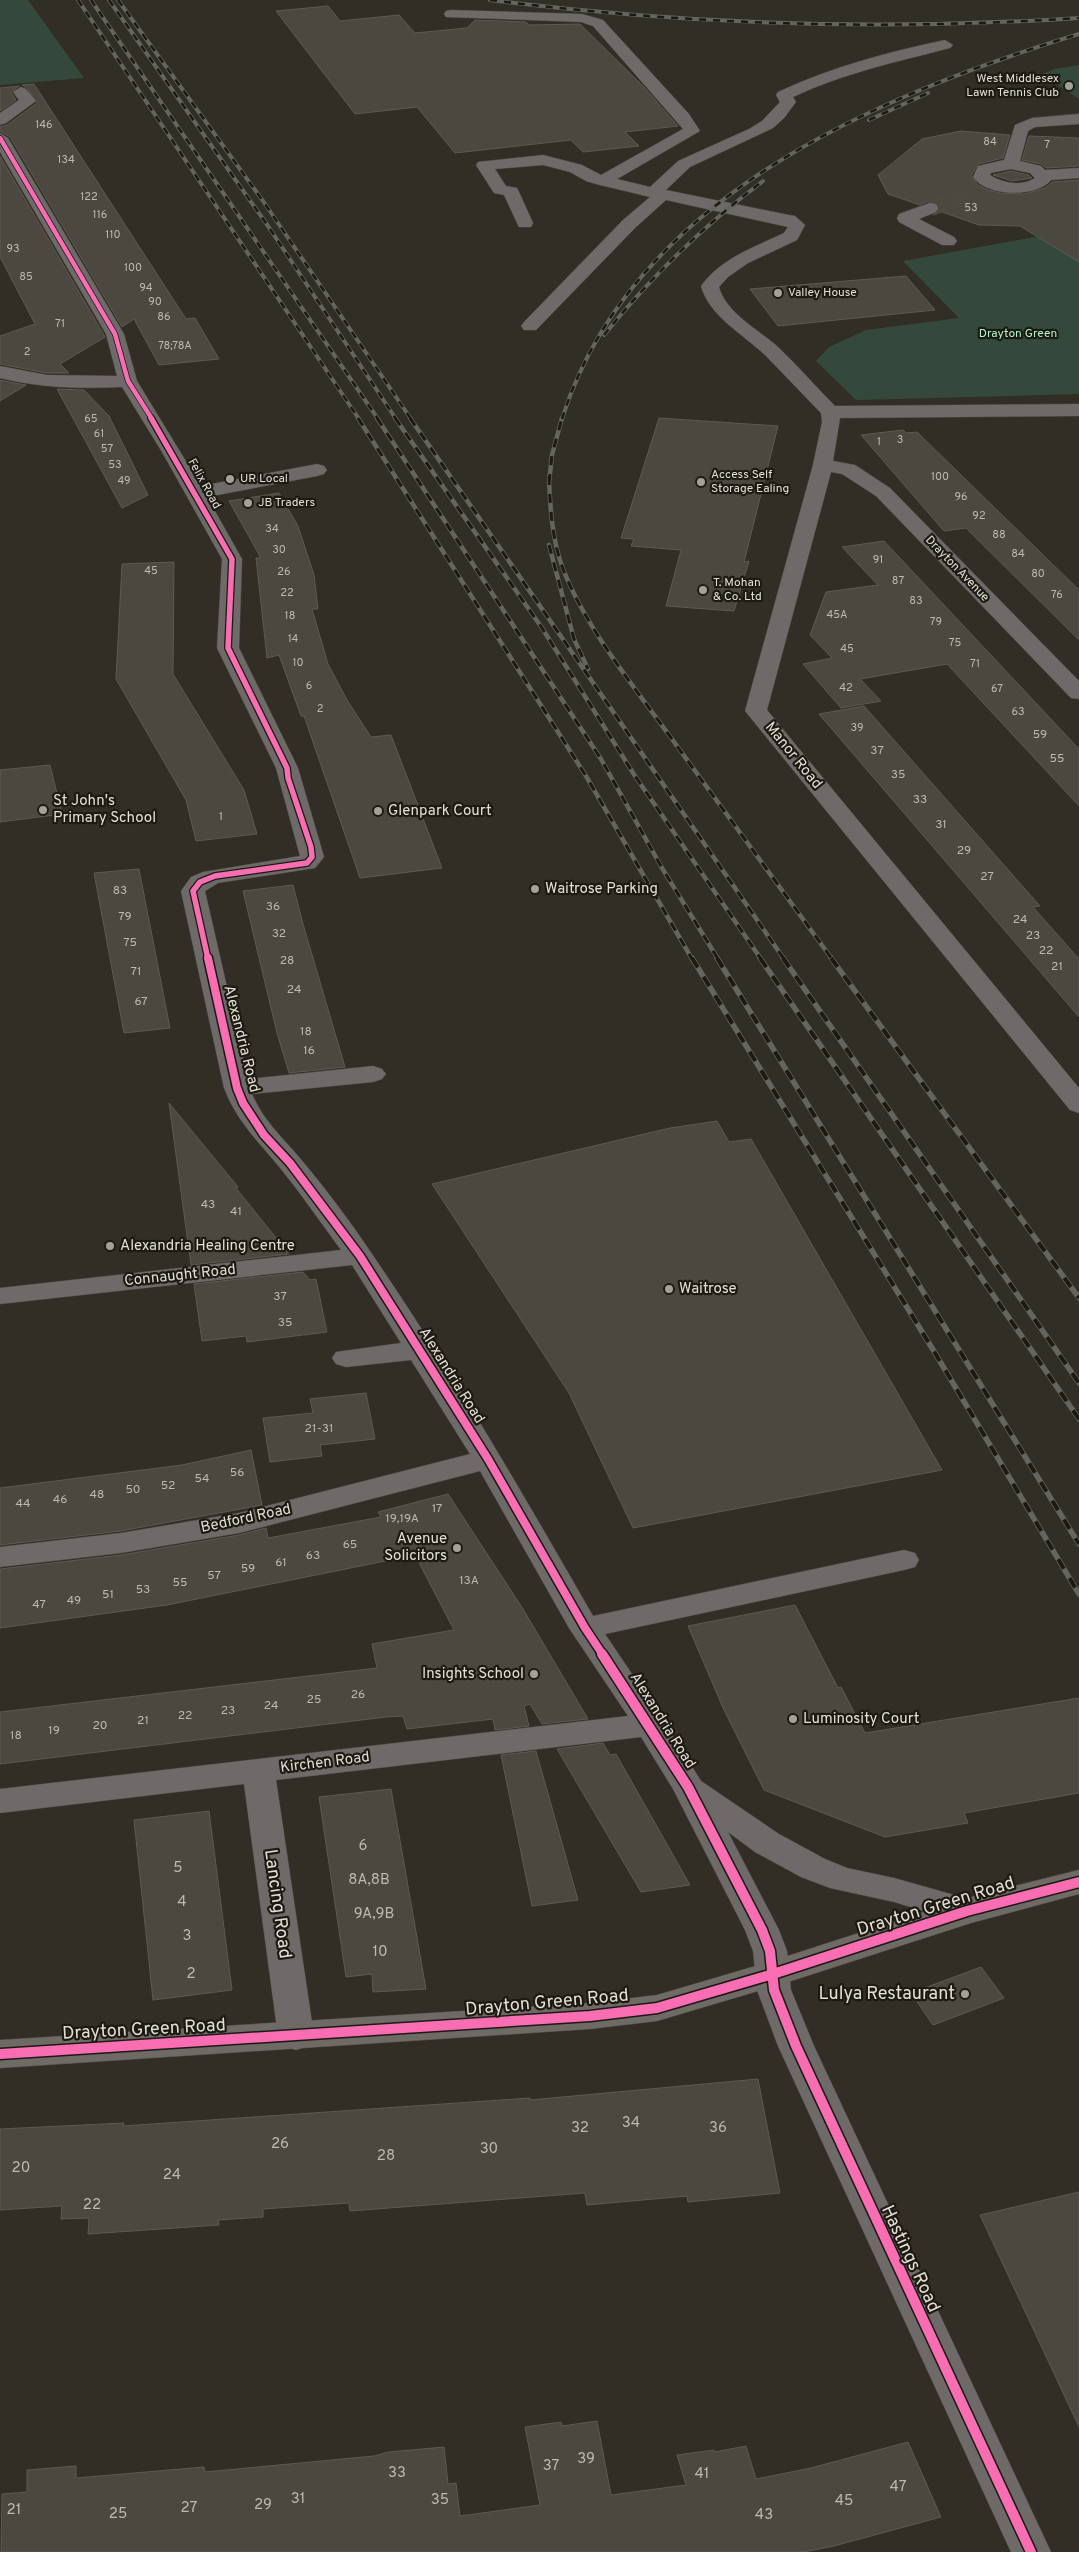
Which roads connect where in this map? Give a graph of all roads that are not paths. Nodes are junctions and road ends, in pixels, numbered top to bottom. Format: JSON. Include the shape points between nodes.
{"nodes":[{"id":1,"x":451,"y":14,"type":"dead end"},
{"id":2,"x":945,"y":45,"type":"dead end"},
{"id":3,"x":21,"y":92,"type":"dead end"},
{"id":4,"x":1079,"y":119,"type":"edge"},
{"id":5,"x":0,"y":120,"type":"edge"},
{"id":6,"x":0,"y":138,"type":"edge"},
{"id":7,"x":1011,"y":164,"type":"junction"},
{"id":8,"x":1079,"y":173,"type":"edge"},
{"id":9,"x":1044,"y":175,"type":"junction"},
{"id":10,"x":602,"y":180,"type":"junction"},
{"id":11,"x":991,"y":184,"type":"junction"},
{"id":12,"x":975,"y":191,"type":"tunnel mouth"},
{"id":13,"x":658,"y":194,"type":"junction"},
{"id":14,"x":930,"y":208,"type":"tunnel mouth"},
{"id":15,"x":525,"y":223,"type":"dead end"},
{"id":16,"x":948,"y":241,"type":"dead end"},
{"id":17,"x":530,"y":326,"type":"dead end"},
{"id":18,"x":0,"y":372,"type":"edge"},
{"id":19,"x":128,"y":381,"type":"junction"},
{"id":20,"x":1079,"y":410,"type":"edge"},
{"id":21,"x":830,"y":412,"type":"junction"},
{"id":22,"x":823,"y":465,"type":"junction"},
{"id":23,"x":317,"y":470,"type":"dead end"},
{"id":24,"x":195,"y":493,"type":"junction"},
{"id":25,"x":1079,"y":693,"type":"edge"},
{"id":26,"x":307,"y":864,"type":"joint"},
{"id":27,"x":373,"y":1074,"type":"dead end"},
{"id":28,"x":237,"y":1088,"type":"junction"},
{"id":29,"x":1079,"y":1105,"type":"edge"},
{"id":30,"x":360,"y":1256,"type":"junction"},
{"id":31,"x":0,"y":1296,"type":"edge"},
{"id":32,"x":418,"y":1350,"type":"junction"},
{"id":33,"x":346,"y":1358,"type":"dead end"},
{"id":34,"x":488,"y":1459,"type":"junction"},
{"id":35,"x":0,"y":1557,"type":"edge"},
{"id":36,"x":904,"y":1560,"type":"dead end"},
{"id":37,"x":585,"y":1628,"type":"junction"},
{"id":38,"x":650,"y":1725,"type":"junction"},
{"id":39,"x":258,"y":1771,"type":"junction"},
{"id":40,"x":688,"y":1787,"type":"junction"},
{"id":41,"x":0,"y":1802,"type":"edge"},
{"id":42,"x":1066,"y":1885,"type":"edge"},
{"id":43,"x":967,"y":1911,"type":"junction"},
{"id":44,"x":773,"y":1974,"type":"junction"},
{"id":45,"x":296,"y":2036,"type":"junction"},
{"id":46,"x":0,"y":2054,"type":"edge"},
{"id":47,"x":1031,"y":2552,"type":"edge"}],
"edges":[{"from":1,"to":10,"type":"street","via":[[582,18],[598,23],[692,131]]},
{"from":2,"to":13,"type":"street","via":[[896,54],[824,76],[784,95],[788,102],[768,124],[684,164]]},
{"from":3,"to":5,"type":"street","via":[[28,101]]},
{"from":4,"to":7,"type":"street","via":[[1032,123],[1021,128]]},
{"from":6,"to":19,"type":"street","name":"Felix Road","via":[[115,334]]},
{"from":7,"to":9,"type":"street","via":[[1035,169]]},
{"from":7,"to":11,"type":"street","via":[[984,170],[980,177]]},
{"from":8,"to":9,"type":"street"},
{"from":9,"to":11,"type":"street","via":[[1042,181],[1030,186]]},
{"from":10,"to":13,"type":"street"},
{"from":10,"to":15,"type":"street","via":[[576,168],[543,160],[484,165],[500,188],[511,192]]},
{"from":11,"to":12,"type":"street"},
{"from":13,"to":17,"type":"street"},
{"from":13,"to":21,"type":"street","via":[[789,220],[797,225],[791,236],[742,259],[710,286],[713,298],[771,351]]},
{"from":14,"to":16,"type":"street","via":[[905,218]]},
{"from":18,"to":19,"type":"street","via":[[76,384]]},
{"from":19,"to":24,"type":"street","name":"Felix Road"},
{"from":20,"to":21,"type":"street"},
{"from":21,"to":22,"type":"street","name":"Manor Road"},
{"from":22,"to":25,"type":"street","name":"Drayton Avenue","via":[[848,469],[882,492]]},
{"from":22,"to":29,"type":"street","name":"Manor Road","via":[[756,711]]},
{"from":23,"to":24,"type":"street"},
{"from":24,"to":26,"type":"street","name":"Felix Road","via":[[232,559],[228,648],[287,768],[311,847],[312,856]]},
{"from":26,"to":28,"type":"street","name":"Alexandria Road","via":[[202,879],[193,891]]},
{"from":27,"to":28,"type":"street"},
{"from":28,"to":30,"type":"street","name":"Alexandria Road","via":[[264,1135],[290,1163]]},
{"from":30,"to":31,"type":"street","name":"Connaught Road"},
{"from":30,"to":32,"type":"street","name":"Alexandria Road"},
{"from":32,"to":33,"type":"street"},
{"from":32,"to":34,"type":"street","name":"Alexandria Road"},
{"from":34,"to":35,"type":"street","name":"Bedford Road","via":[[239,1522],[121,1543]]},
{"from":34,"to":37,"type":"street","name":"Alexandria Road"},
{"from":36,"to":37,"type":"street"},
{"from":37,"to":38,"type":"street","name":"Alexandria Road"},
{"from":38,"to":39,"type":"street","name":"Kirchen Road"},
{"from":38,"to":40,"type":"street","name":"Alexandria Road"},
{"from":39,"to":41,"type":"street","name":"Kirchen Road"},
{"from":39,"to":45,"type":"street","name":"Lancing Road"},
{"from":40,"to":43,"type":"street","name":"Alexandria Road","via":[[766,1843],[813,1868],[842,1879]]},
{"from":40,"to":44,"type":"street","name":"Alexandria Road","via":[[762,1930],[770,1951]]},
{"from":42,"to":43,"type":"main road","name":"Drayton Green Road"},
{"from":43,"to":44,"type":"main road","name":"Drayton Green Road"},
{"from":44,"to":45,"type":"main road","name":"Drayton Green Road","via":[[657,2008],[590,2016]]},
{"from":44,"to":47,"type":"street","name":"Hastings Road","via":[[774,1990],[811,2082]]},
{"from":45,"to":46,"type":"main road","name":"Drayton Green Road"}]}
